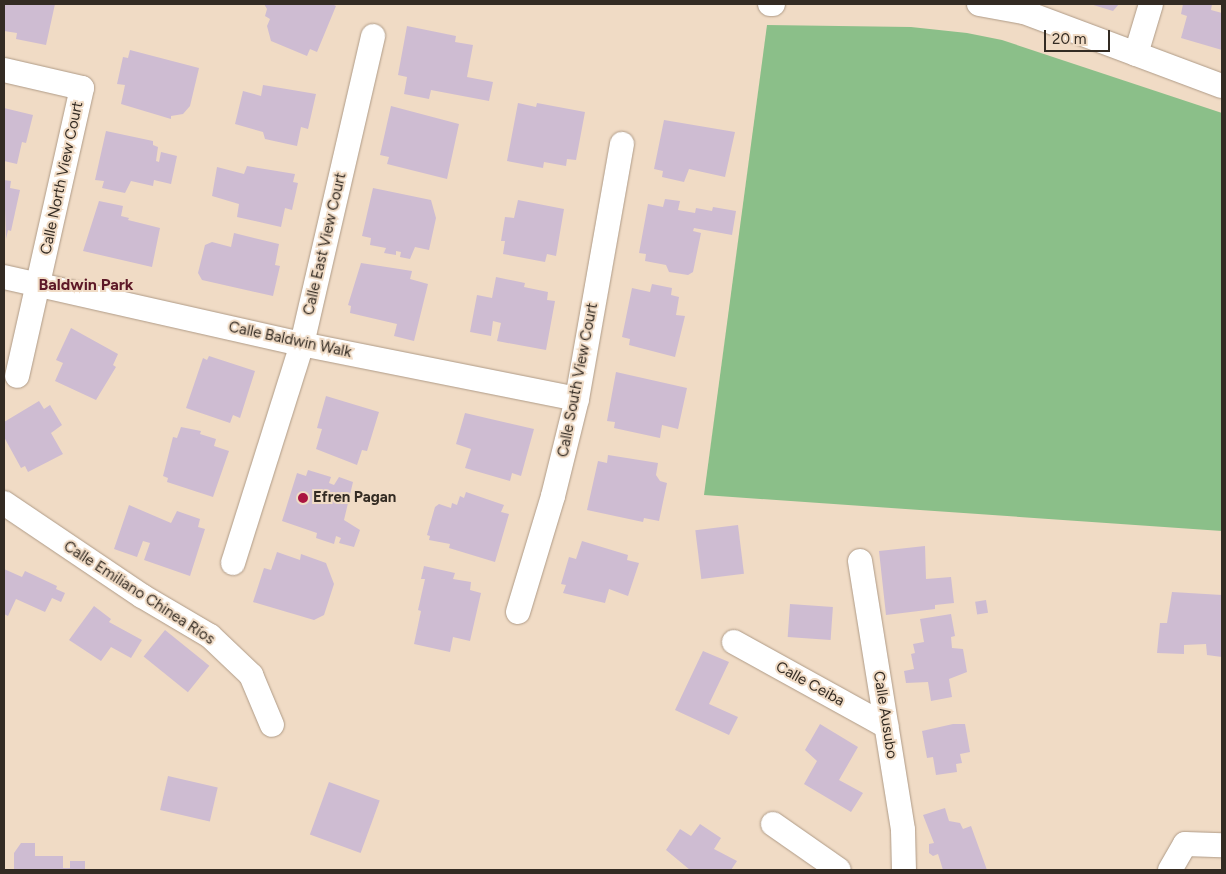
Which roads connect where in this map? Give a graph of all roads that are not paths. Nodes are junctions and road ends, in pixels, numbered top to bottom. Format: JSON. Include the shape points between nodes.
{"nodes":[{"id":1,"x":979,"y":4,"type":"edge"},
{"id":2,"x":1151,"y":4,"type":"edge"},
{"id":3,"x":373,"y":36,"type":"dead end"},
{"id":4,"x":1136,"y":54,"type":"junction"},
{"id":5,"x":4,"y":70,"type":"edge"},
{"id":6,"x":1222,"y":86,"type":"edge"},
{"id":7,"x":622,"y":144,"type":"dead end"},
{"id":8,"x":4,"y":277,"type":"edge"},
{"id":9,"x":38,"y":284,"type":"junction"},
{"id":10,"x":302,"y":344,"type":"junction"},
{"id":11,"x":17,"y":376,"type":"dead end"},
{"id":12,"x":577,"y":399,"type":"junction"},
{"id":13,"x":4,"y":503,"type":"edge"},
{"id":14,"x":860,"y":560,"type":"dead end"},
{"id":15,"x":233,"y":563,"type":"dead end"},
{"id":16,"x":518,"y":612,"type":"dead end"},
{"id":17,"x":734,"y":642,"type":"dead end"},
{"id":18,"x":272,"y":725,"type":"dead end"},
{"id":19,"x":886,"y":726,"type":"junction"},
{"id":20,"x":773,"y":824,"type":"dead end"},
{"id":21,"x":1222,"y":845,"type":"edge"},
{"id":22,"x":839,"y":870,"type":"edge"},
{"id":23,"x":904,"y":870,"type":"edge"},
{"id":24,"x":1170,"y":870,"type":"edge"}],
"edges":[{"from":1,"to":4,"type":"street","via":[[1024,12]]},
{"from":2,"to":4,"type":"street"},
{"from":3,"to":10,"type":"street","name":"Calle East View Court"},
{"from":4,"to":6,"type":"street"},
{"from":5,"to":9,"type":"street","name":"Calle North View Court","via":[[82,88]]},
{"from":7,"to":12,"type":"street","name":"Calle South View Court"},
{"from":8,"to":9,"type":"street","name":"Calle Baldwin Walk"},
{"from":9,"to":10,"type":"street","name":"Calle Baldwin Walk"},
{"from":9,"to":11,"type":"street","name":"Calle North View Court"},
{"from":10,"to":12,"type":"street","name":"Calle Baldwin Walk"},
{"from":10,"to":15,"type":"street","name":"Calle East View Court"},
{"from":12,"to":16,"type":"street","name":"Calle South View Court","via":[[553,496]]},
{"from":13,"to":18,"type":"street","name":"Calle Emiliano Chinea Ríos","via":[[135,591],[210,636],[251,675]]},
{"from":14,"to":19,"type":"street","name":"Calle Ausubo"},
{"from":17,"to":19,"type":"street","name":"Calle Ceiba"},
{"from":19,"to":23,"type":"street","name":"Calle Ausubo","via":[[903,830]]},
{"from":20,"to":22,"type":"street"},
{"from":21,"to":24,"type":"street","via":[[1185,844]]}]}
